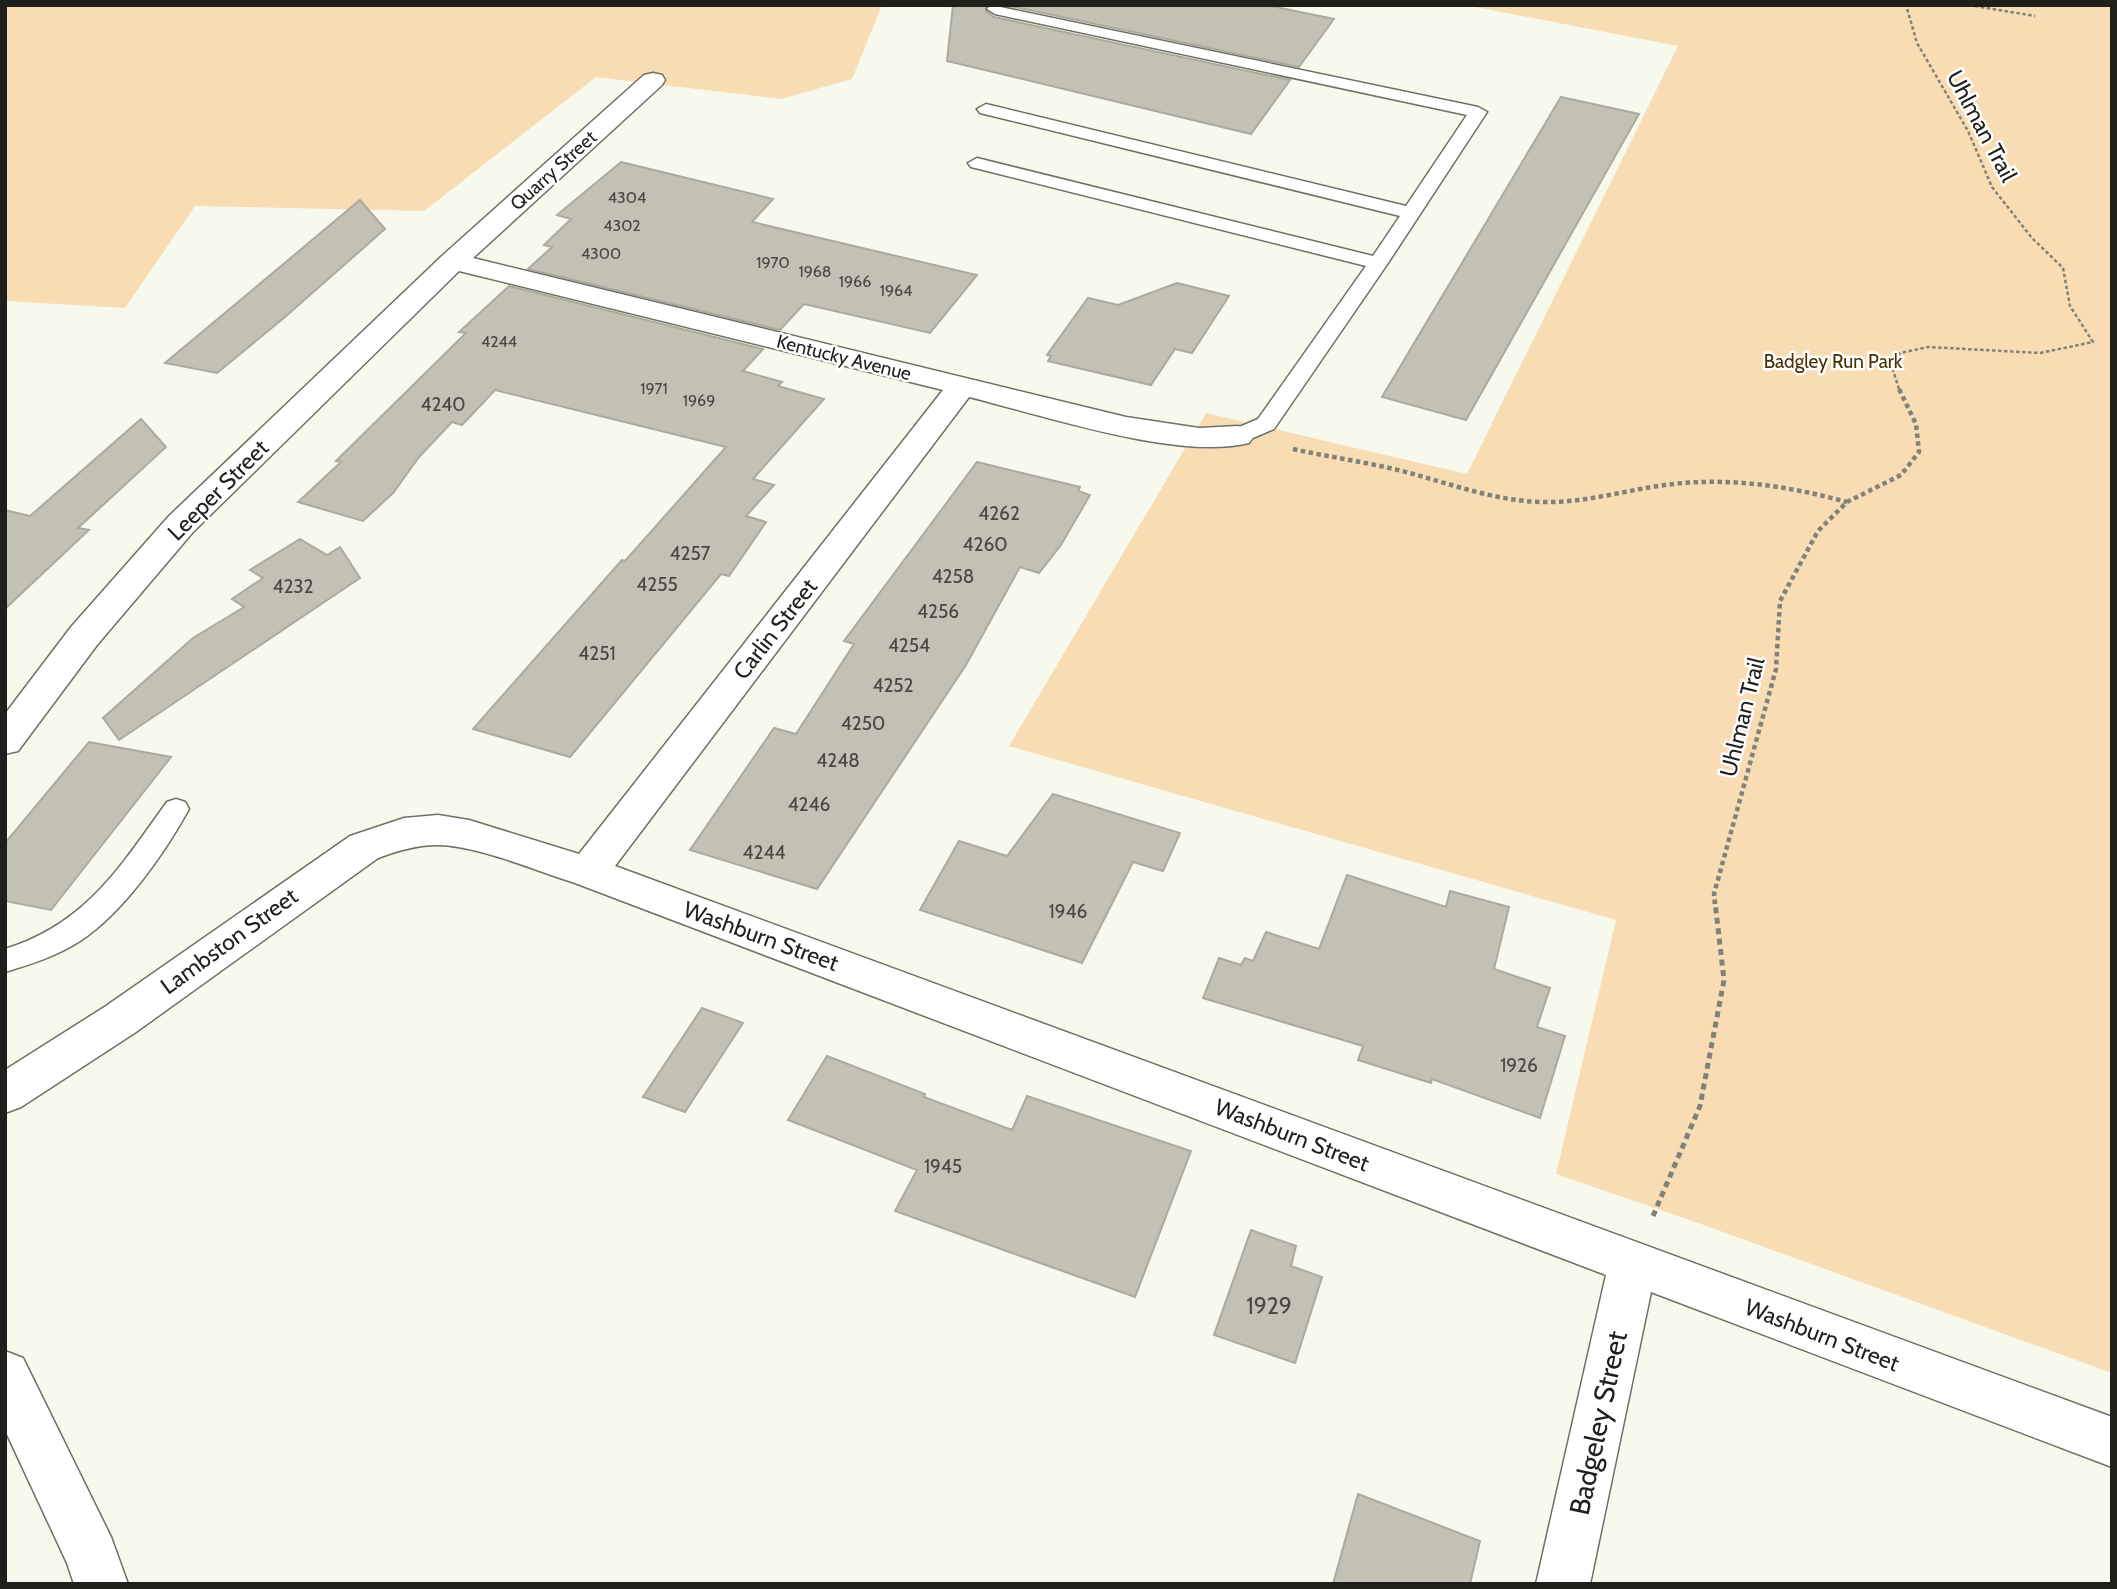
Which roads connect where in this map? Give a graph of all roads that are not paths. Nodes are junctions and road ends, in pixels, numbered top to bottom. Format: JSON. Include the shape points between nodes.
{"nodes":[{"id":1,"x":995,"y":9,"type":"dead end"},
{"id":2,"x":653,"y":79,"type":"dead end"},
{"id":3,"x":986,"y":109,"type":"dead end"},
{"id":4,"x":977,"y":163,"type":"dead end"},
{"id":5,"x":1411,"y":213,"type":"junction"},
{"id":6,"x":453,"y":261,"type":"junction"},
{"id":7,"x":1378,"y":263,"type":"junction"},
{"id":8,"x":962,"y":386,"type":"junction"},
{"id":9,"x":1237,"y":436,"type":"joint"},
{"id":10,"x":5,"y":741,"type":"edge"},
{"id":11,"x":176,"y":809,"type":"dead end"},
{"id":12,"x":469,"y":835,"type":"joint"},
{"id":13,"x":588,"y":872,"type":"junction"},
{"id":14,"x":5,"y":961,"type":"edge"},
{"id":15,"x":5,"y":1094,"type":"edge"},
{"id":16,"x":1633,"y":1263,"type":"junction"},
{"id":17,"x":5,"y":1375,"type":"edge"},
{"id":18,"x":2112,"y":1443,"type":"edge"},
{"id":19,"x":101,"y":1584,"type":"edge"},
{"id":20,"x":1563,"y":1584,"type":"edge"}],
"edges":[{"from":1,"to":5,"type":"lane","via":[[1478,112]]},
{"from":2,"to":6,"type":"street","name":"Quarry Street"},
{"from":3,"to":5,"type":"lane"},
{"from":4,"to":7,"type":"lane"},
{"from":5,"to":7,"type":"lane"},
{"from":6,"to":8,"type":"street","name":"Kentucky Avenue"},
{"from":6,"to":10,"type":"street","name":"Leeper Street","via":[[181,524],[84,636]]},
{"from":7,"to":9,"type":"lane","via":[[1266,424]]},
{"from":8,"to":9,"type":"street","name":"Kentucky Avenue","via":[[1169,435]]},
{"from":8,"to":13,"type":"street","name":"Carlin Street"},
{"from":11,"to":14,"type":"lane","via":[[123,884],[81,927],[40,950]]},
{"from":12,"to":13,"type":"street","name":"Washburn Street"},
{"from":12,"to":15,"type":"street","name":"Lambston Street","via":[[438,830],[404,834],[364,848],[121,1019]]},
{"from":13,"to":16,"type":"street","name":"Washburn Street"},
{"from":16,"to":18,"type":"street","name":"Washburn Street"},
{"from":16,"to":20,"type":"street","name":"Badgeley Street"},
{"from":17,"to":19,"type":"street","via":[[92,1556]]}]}
